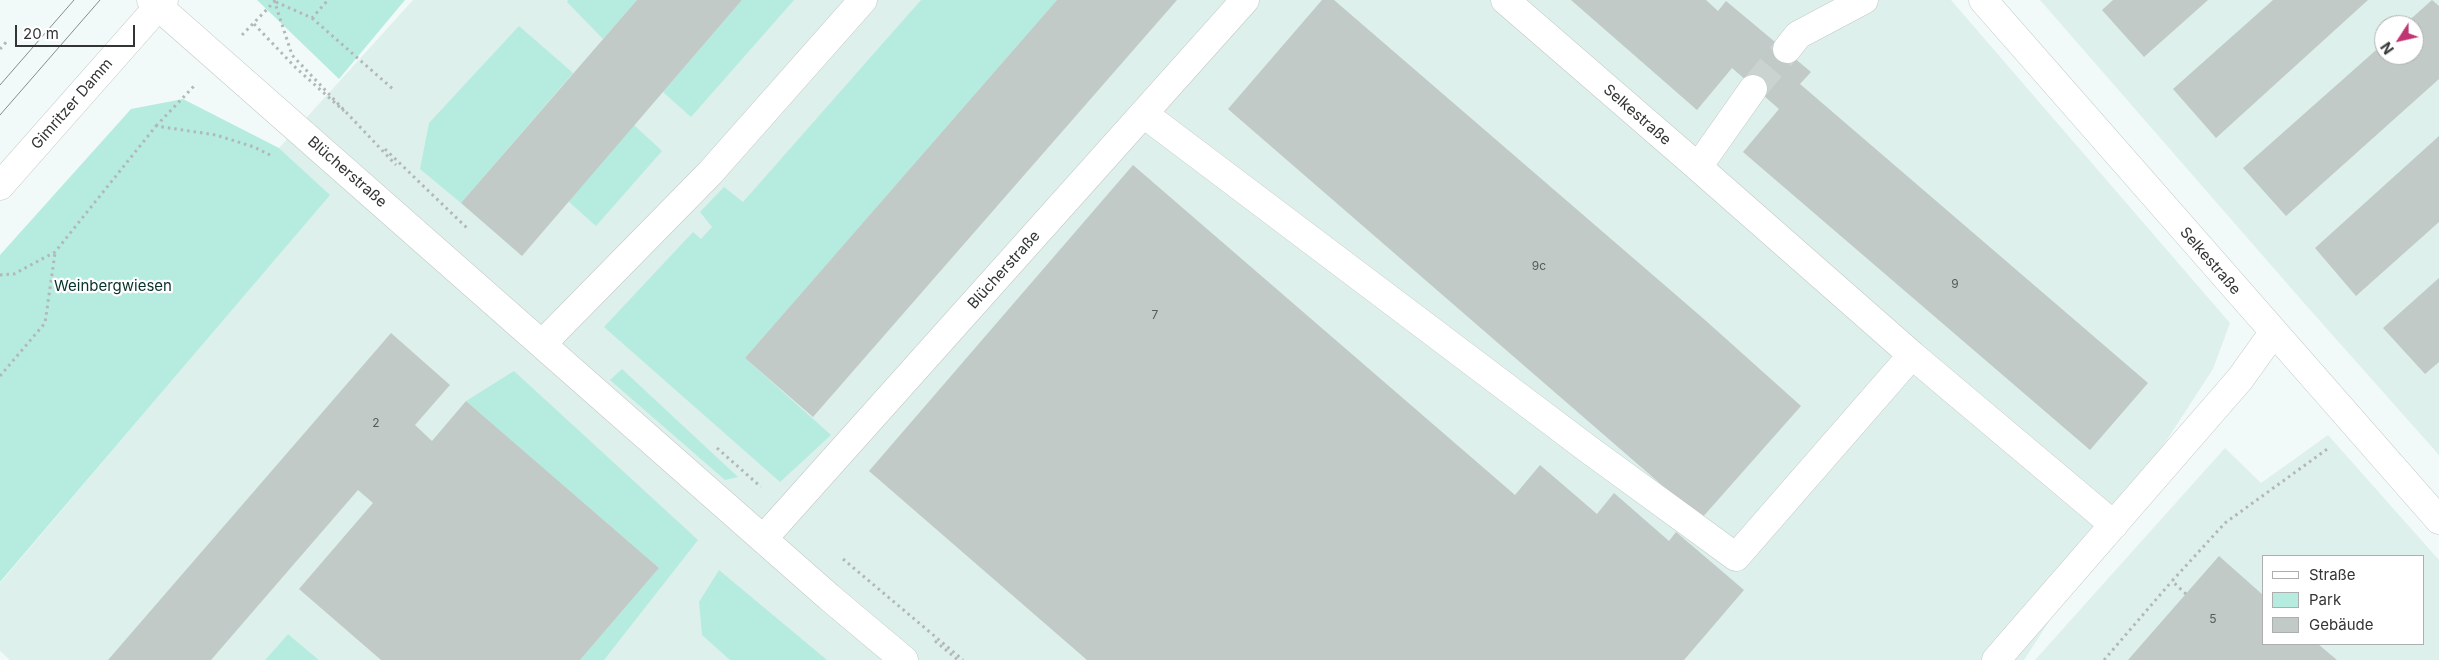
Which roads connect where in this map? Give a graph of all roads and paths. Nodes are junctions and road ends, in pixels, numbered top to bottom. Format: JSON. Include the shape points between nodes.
{"nodes":[{"id":1,"x":328,"y":0,"type":"edge"},
{"id":2,"x":863,"y":0,"type":"edge"},
{"id":3,"x":1245,"y":0,"type":"edge"},
{"id":4,"x":1505,"y":0,"type":"edge"},
{"id":5,"x":1864,"y":0,"type":"edge"},
{"id":6,"x":1983,"y":0,"type":"edge"},
{"id":7,"x":275,"y":1,"type":"edge"},
{"id":8,"x":158,"y":2,"type":"edge"},
{"id":9,"x":312,"y":18,"type":"junction"},
{"id":10,"x":254,"y":24,"type":"dead end"},
{"id":11,"x":8,"y":40,"type":"dead end"},
{"id":12,"x":0,"y":49,"type":"edge"},
{"id":13,"x":1786,"y":49,"type":"tunnel mouth"},
{"id":14,"x":1753,"y":89,"type":"tunnel mouth"},
{"id":15,"x":394,"y":90,"type":"dead end"},
{"id":16,"x":1144,"y":114,"type":"junction"},
{"id":17,"x":361,"y":127,"type":"junction"},
{"id":18,"x":277,"y":158,"type":"dead end"},
{"id":19,"x":1698,"y":167,"type":"junction"},
{"id":20,"x":0,"y":186,"type":"edge"},
{"id":21,"x":467,"y":232,"type":"dead end"},
{"id":22,"x":473,"y":233,"type":"dead end"},
{"id":23,"x":55,"y":252,"type":"junction"},
{"id":24,"x":0,"y":275,"type":"edge"},
{"id":25,"x":2273,"y":333,"type":"junction"},
{"id":26,"x":542,"y":344,"type":"junction"},
{"id":27,"x":1912,"y":355,"type":"junction"},
{"id":28,"x":0,"y":376,"type":"edge"},
{"id":29,"x":2335,"y":443,"type":"dead end"},
{"id":30,"x":715,"y":448,"type":"dead end"},
{"id":31,"x":787,"y":512,"type":"junction"},
{"id":32,"x":2439,"y":520,"type":"edge"},
{"id":33,"x":2114,"y":525,"type":"junction"},
{"id":34,"x":763,"y":539,"type":"junction"},
{"id":35,"x":2172,"y":581,"type":"junction"},
{"id":36,"x":2186,"y":594,"type":"dead end"},
{"id":37,"x":904,"y":660,"type":"edge"},
{"id":38,"x":958,"y":660,"type":"edge"},
{"id":39,"x":963,"y":660,"type":"edge"},
{"id":40,"x":1996,"y":660,"type":"edge"},
{"id":41,"x":2104,"y":660,"type":"edge"}],
"edges":[{"from":1,"to":9,"type":"path"},
{"from":2,"to":26,"type":"street","via":[[710,173]]},
{"from":3,"to":16,"type":"street","name":"Blücherstraße"},
{"from":4,"to":19,"type":"street","name":"Selkestraße"},
{"from":5,"to":13,"type":"street","via":[[1798,36]]},
{"from":6,"to":25,"type":"street","name":"Selkestraße"},
{"from":7,"to":9,"type":"path"},
{"from":7,"to":17,"type":"path","via":[[292,55]]},
{"from":8,"to":20,"type":"street","name":"Gimritzer Damm"},
{"from":8,"to":26,"type":"street","name":"Blücherstraße"},
{"from":9,"to":15,"type":"path"},
{"from":10,"to":17,"type":"path","via":[[296,68]]},
{"from":11,"to":12,"type":"path"},
{"from":14,"to":19,"type":"street"},
{"from":16,"to":27,"type":"street","via":[[1736,557]]},
{"from":16,"to":31,"type":"street","name":"Blücherstraße"},
{"from":17,"to":21,"type":"path"},
{"from":17,"to":22,"type":"path"},
{"from":18,"to":23,"type":"path","via":[[216,135],[156,126]]},
{"from":19,"to":27,"type":"street","name":"Selkestraße"},
{"from":23,"to":24,"type":"path","via":[[14,274]]},
{"from":23,"to":28,"type":"path","via":[[45,323]]},
{"from":25,"to":32,"type":"street","name":"Selkestraße"},
{"from":25,"to":33,"type":"street","via":[[2240,379]]},
{"from":26,"to":34,"type":"street","name":"Blücherstraße"},
{"from":27,"to":33,"type":"street","name":"Selkestraße"},
{"from":29,"to":35,"type":"path","via":[[2224,523]]},
{"from":30,"to":31,"type":"path"},
{"from":31,"to":34,"type":"street","name":"Blücherstraße"},
{"from":33,"to":40,"type":"street"},
{"from":34,"to":37,"type":"street","name":"Blücherstraße"},
{"from":35,"to":36,"type":"path"},
{"from":35,"to":41,"type":"path"},
{"from":38,"to":39,"type":"path","via":[[838,556]]}]}
